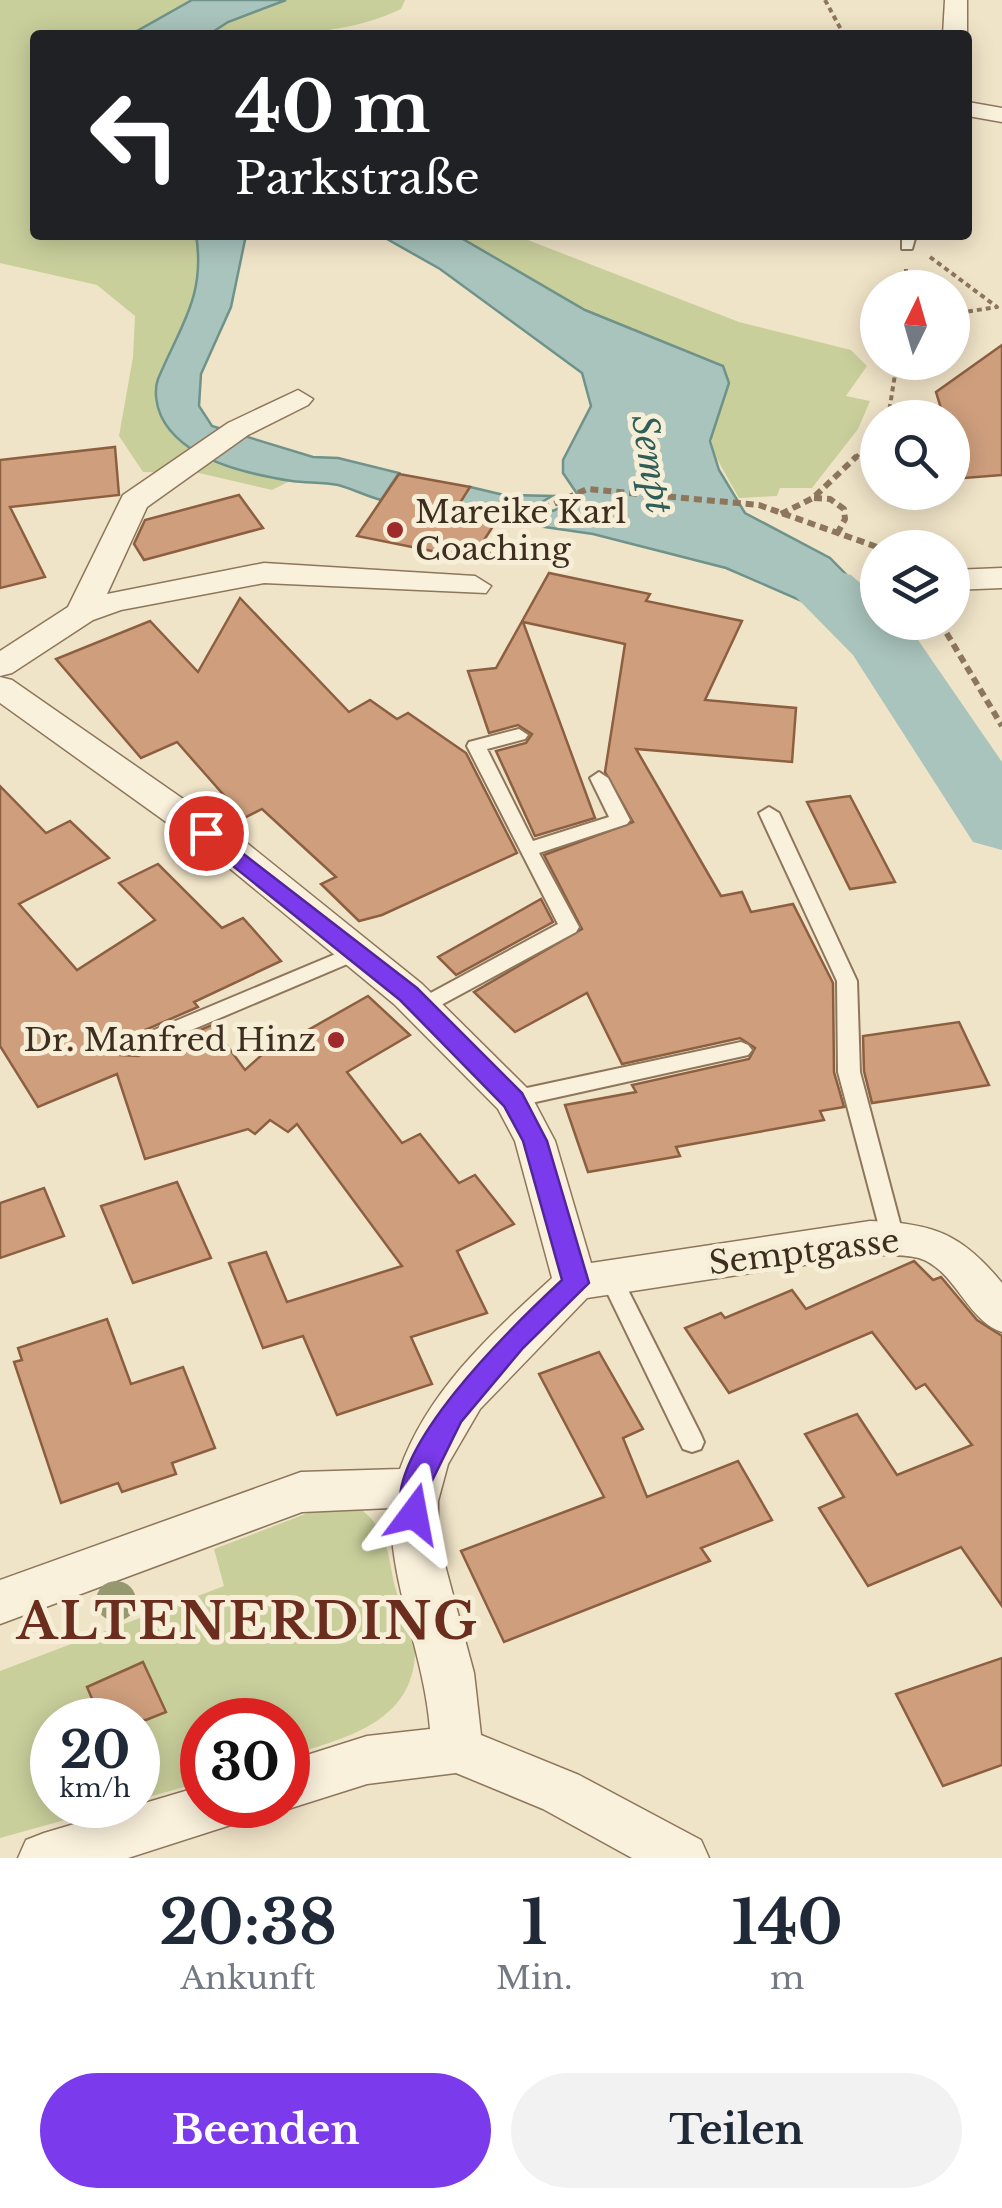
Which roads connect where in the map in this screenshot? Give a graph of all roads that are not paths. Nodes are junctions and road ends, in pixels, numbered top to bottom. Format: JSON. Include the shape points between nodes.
{"nodes":[{"id":1,"x":956,"y":0,"type":"edge"},
{"id":2,"x":954,"y":30,"type":"edge"},
{"id":3,"x":972,"y":110,"type":"edge"},
{"id":4,"x":1002,"y":115,"type":"edge"},
{"id":5,"x":298,"y":399,"type":"dead end"},
{"id":6,"x":1002,"y":578,"type":"edge"},
{"id":7,"x":970,"y":579,"type":"edge"},
{"id":8,"x":475,"y":586,"type":"dead end"},
{"id":9,"x":82,"y":613,"type":"junction"},
{"id":10,"x":0,"y":666,"type":"edge"},
{"id":11,"x":0,"y":688,"type":"edge"},
{"id":12,"x":519,"y":735,"type":"dead end"},
{"id":13,"x":599,"y":778,"type":"dead end"},
{"id":14,"x":768,"y":813,"type":"dead end"},
{"id":15,"x":528,"y":850,"type":"junction"},
{"id":16,"x":357,"y":952,"type":"junction"},
{"id":17,"x":421,"y":1006,"type":"junction"},
{"id":18,"x":130,"y":1048,"type":"dead end"},
{"id":19,"x":741,"y":1050,"type":"dead end"},
{"id":20,"x":513,"y":1100,"type":"junction"},
{"id":21,"x":893,"y":1238,"type":"junction"},
{"id":22,"x":593,"y":1280,"type":"junction"},
{"id":23,"x":1002,"y":1314,"type":"edge"},
{"id":24,"x":692,"y":1442,"type":"dead end"},
{"id":25,"x":414,"y":1489,"type":"junction"},
{"id":26,"x":0,"y":1602,"type":"edge"},
{"id":27,"x":456,"y":1749,"type":"junction"},
{"id":28,"x":310,"y":1778,"type":"edge"},
{"id":29,"x":180,"y":1818,"type":"edge"},
{"id":30,"x":44,"y":1858,"type":"edge"},
{"id":31,"x":682,"y":1858,"type":"edge"}],
"edges":[{"from":1,"to":2,"type":"street"},
{"from":3,"to":4,"type":"street"},
{"from":5,"to":9,"type":"street","via":[[238,429],[134,502]]},
{"from":6,"to":7,"type":"street"},
{"from":8,"to":9,"type":"street","via":[[264,573]]},
{"from":9,"to":10,"type":"street"},
{"from":11,"to":16,"type":"street","via":[[235,854]]},
{"from":12,"to":15,"type":"lane","via":[[476,746]]},
{"from":13,"to":15,"type":"lane","via":[[620,820]]},
{"from":14,"to":21,"type":"lane","via":[[847,981],[848,1072]]},
{"from":15,"to":17,"type":"lane","via":[[569,928]]},
{"from":16,"to":17,"type":"street"},
{"from":16,"to":18,"type":"lane"},
{"from":17,"to":20,"type":"street"},
{"from":19,"to":20,"type":"lane"},
{"from":20,"to":22,"type":"street"},
{"from":21,"to":22,"type":"street","name":"Semptgasse"},
{"from":21,"to":23,"type":"street","name":"Semptgasse","via":[[946,1248]]},
{"from":22,"to":24,"type":"lane"},
{"from":22,"to":25,"type":"street","via":[[514,1341],[451,1414]]},
{"from":25,"to":26,"type":"street","via":[[301,1492]]},
{"from":25,"to":27,"type":"street","via":[[414,1540],[448,1672]]},
{"from":27,"to":28,"type":"street","via":[[367,1760]]},
{"from":27,"to":31,"type":"street","via":[[560,1792]]},
{"from":29,"to":30,"type":"street"}]}
